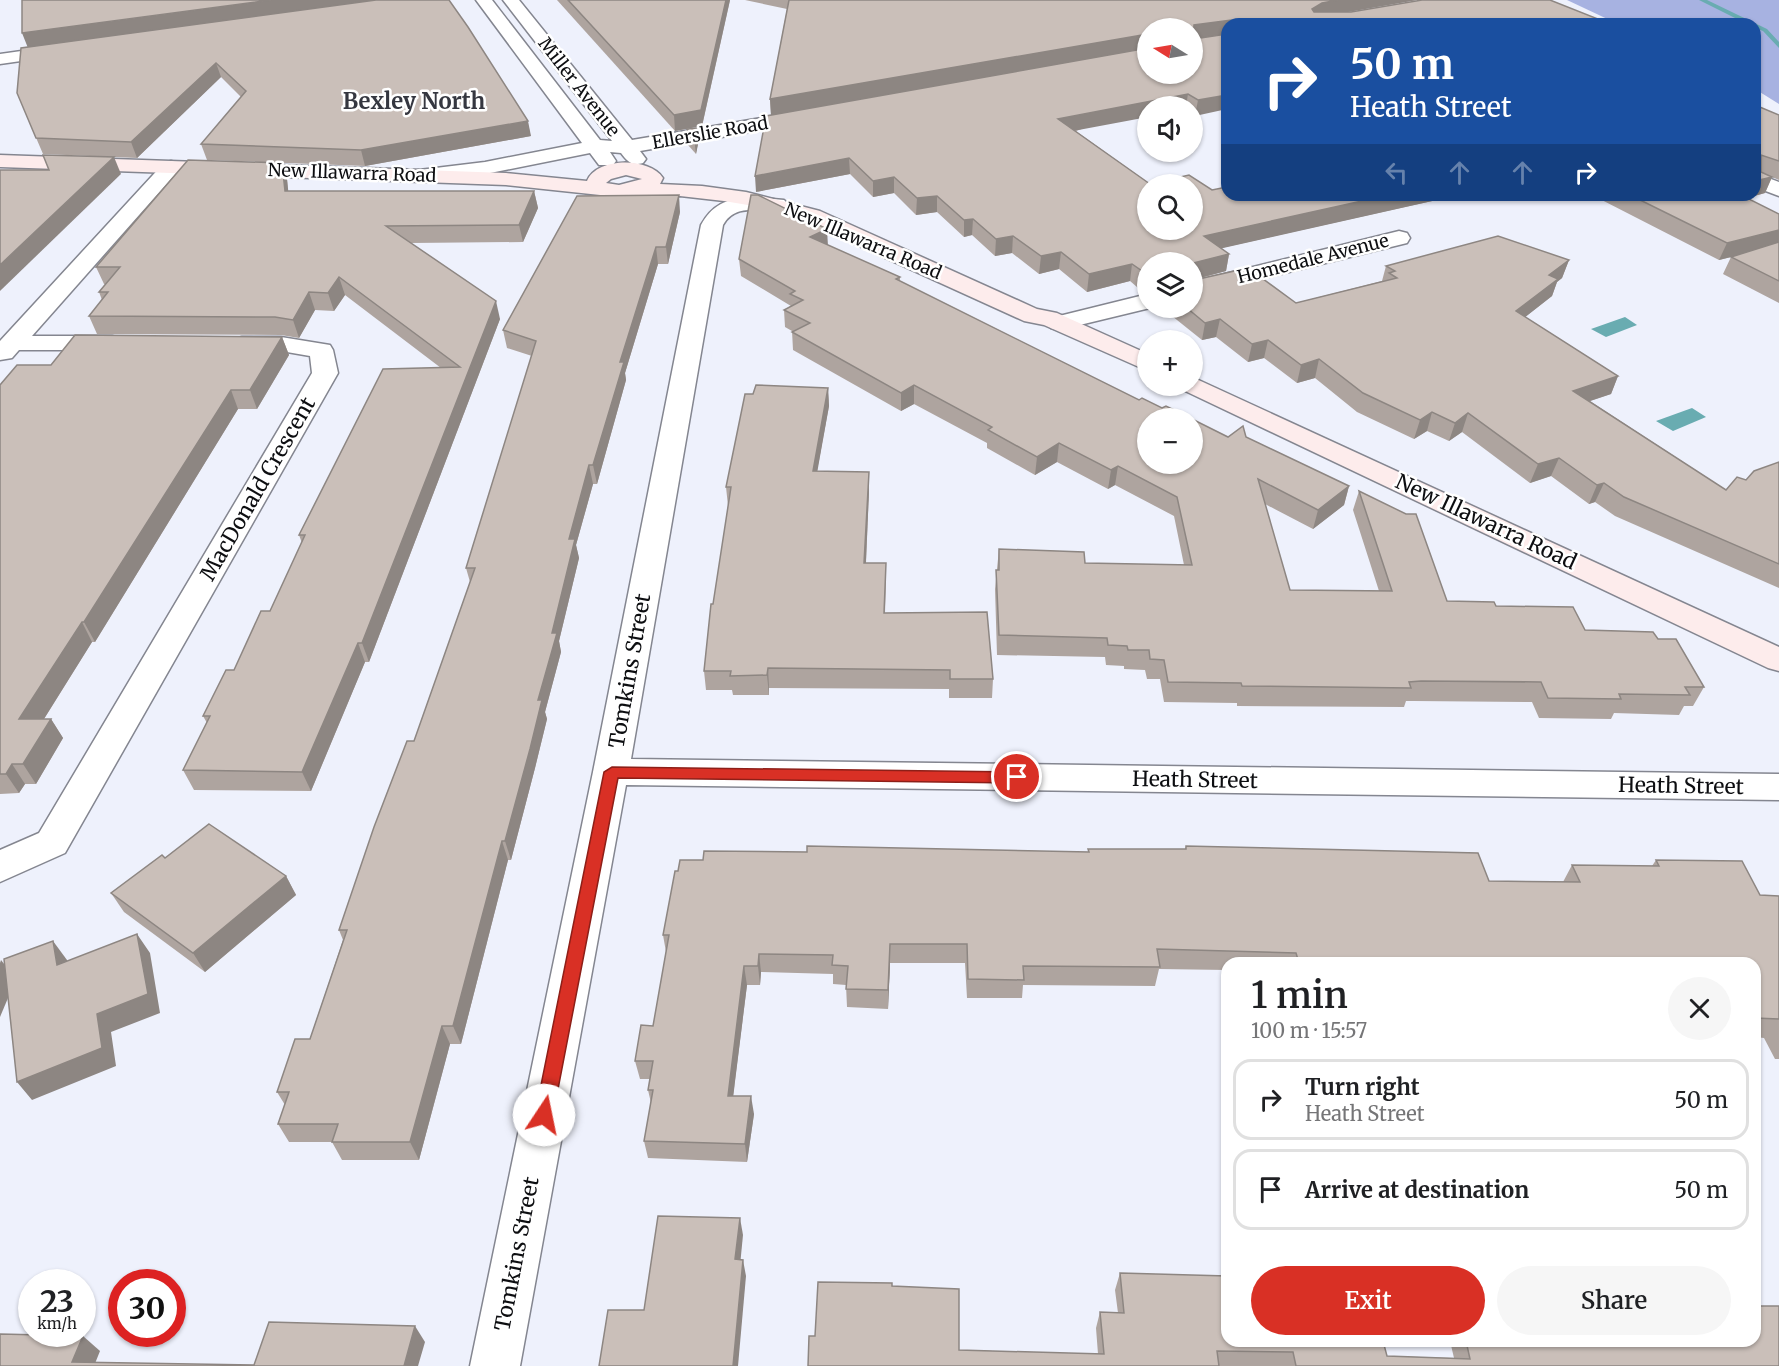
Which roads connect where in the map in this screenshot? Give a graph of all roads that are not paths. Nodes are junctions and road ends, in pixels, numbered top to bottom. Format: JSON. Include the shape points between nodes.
{"nodes":[{"id":1,"x":484,"y":0,"type":"edge"},
{"id":2,"x":511,"y":0,"type":"edge"},
{"id":3,"x":81,"y":48,"type":"edge"},
{"id":4,"x":0,"y":59,"type":"edge"},
{"id":5,"x":827,"y":113,"type":"edge"},
{"id":6,"x":596,"y":146,"type":"junction"},
{"id":7,"x":627,"y":147,"type":"junction"},
{"id":8,"x":3,"y":160,"type":"edge"},
{"id":9,"x":171,"y":167,"type":"junction"},
{"id":10,"x":418,"y":176,"type":"junction"},
{"id":11,"x":605,"y":178,"type":"junction"},
{"id":12,"x":644,"y":179,"type":"junction"},
{"id":13,"x":1761,"y":182,"type":"edge"},
{"id":14,"x":1779,"y":190,"type":"edge"},
{"id":15,"x":777,"y":204,"type":"junction"},
{"id":16,"x":1399,"y":238,"type":"dead end"},
{"id":17,"x":1203,"y":286,"type":"edge"},
{"id":18,"x":1137,"y":303,"type":"edge"},
{"id":19,"x":1054,"y":321,"type":"junction"},
{"id":20,"x":140,"y":343,"type":"edge"},
{"id":21,"x":211,"y":344,"type":"edge"},
{"id":22,"x":6,"y":349,"type":"edge"},
{"id":23,"x":1137,"y":359,"type":"edge"},
{"id":24,"x":1203,"y":390,"type":"edge"},
{"id":25,"x":1779,"y":660,"type":"edge"},
{"id":26,"x":612,"y":772,"type":"junction"},
{"id":27,"x":1779,"y":787,"type":"edge"},
{"id":28,"x":0,"y":867,"type":"edge"},
{"id":29,"x":495,"y":1366,"type":"edge"}],
"edges":[{"from":1,"to":6,"type":"street","name":"Miller Avenue"},
{"from":2,"to":7,"type":"street","name":"Miller Avenue"},
{"from":3,"to":4,"type":"street"},
{"from":5,"to":7,"type":"street","name":"Ellerslie Road"},
{"from":6,"to":7,"type":"street","name":"Ellerslie Road"},
{"from":6,"to":10,"type":"street","via":[[468,171]]},
{"from":6,"to":11,"type":"street","name":"Miller Avenue","via":[[606,160]]},
{"from":7,"to":12,"type":"street","name":"Miller Avenue"},
{"from":8,"to":9,"type":"main road","name":"New Illawarra Road"},
{"from":9,"to":10,"type":"main road","name":"New Illawarra Road"},
{"from":9,"to":22,"type":"street"},
{"from":10,"to":11,"type":"main road","name":"New Illawarra Road"},
{"from":11,"to":12,"type":"main road","name":"New Illawarra Road"},
{"from":12,"to":15,"type":"main road","name":"New Illawarra Road"},
{"from":12,"to":19,"type":"main road","name":"New Illawarra Road","via":[[724,182],[790,196],[1043,310]]},
{"from":13,"to":14,"type":"street"},
{"from":15,"to":19,"type":"main road","name":"New Illawarra Road","via":[[812,216],[1032,316]]},
{"from":15,"to":26,"type":"street","name":"Tomkins Street","via":[[728,207],[718,213],[712,225]]},
{"from":16,"to":17,"type":"street","name":"Homedale Avenue"},
{"from":18,"to":19,"type":"street"},
{"from":19,"to":23,"type":"main road","name":"New Illawarra Road"},
{"from":20,"to":22,"type":"street"},
{"from":21,"to":28,"type":"street","name":"MacDonald Crescent","via":[[281,344],[321,350],[325,373],[52,843]]},
{"from":24,"to":25,"type":"main road","name":"New Illawarra Road"},
{"from":26,"to":27,"type":"street","name":"Heath Street"},
{"from":26,"to":29,"type":"street","name":"Tomkins Street"}]}
